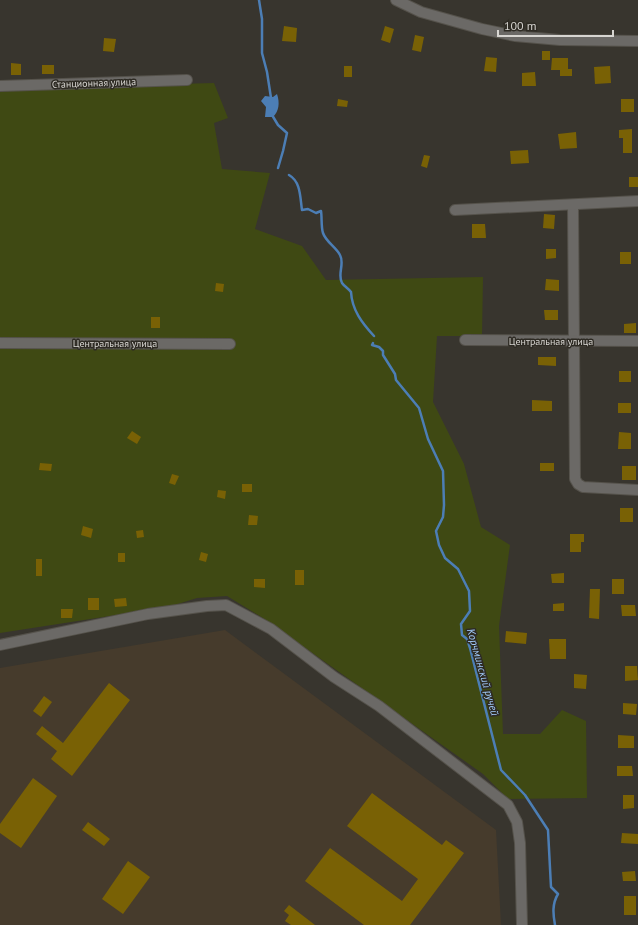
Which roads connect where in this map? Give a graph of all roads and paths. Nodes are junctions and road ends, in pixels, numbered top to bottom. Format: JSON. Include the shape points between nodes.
{"nodes":[{"id":1,"x":396,"y":0,"type":"edge"},
{"id":2,"x":638,"y":41,"type":"edge"},
{"id":3,"x":187,"y":80,"type":"dead end"},
{"id":4,"x":0,"y":86,"type":"edge"},
{"id":5,"x":638,"y":201,"type":"edge"},
{"id":6,"x":573,"y":204,"type":"junction"},
{"id":7,"x":455,"y":210,"type":"dead end"},
{"id":8,"x":465,"y":340,"type":"dead end"},
{"id":9,"x":574,"y":341,"type":"junction"},
{"id":10,"x":638,"y":341,"type":"edge"},
{"id":11,"x":0,"y":343,"type":"edge"},
{"id":12,"x":230,"y":344,"type":"dead end"},
{"id":13,"x":638,"y":490,"type":"edge"},
{"id":14,"x":0,"y":645,"type":"edge"},
{"id":15,"x":522,"y":925,"type":"edge"}],
"edges":[{"from":1,"to":2,"type":"street","via":[[421,12],[482,30],[516,36],[560,40]]},
{"from":3,"to":4,"type":"street","name":"Станционная улица"},
{"from":5,"to":6,"type":"street"},
{"from":6,"to":7,"type":"street"},
{"from":6,"to":9,"type":"street"},
{"from":8,"to":9,"type":"street","name":"Центральная улица"},
{"from":9,"to":10,"type":"street","name":"Центральная улица"},
{"from":9,"to":13,"type":"street","via":[[575,479],[583,487]]},
{"from":11,"to":12,"type":"street","name":"Центральная улица"},
{"from":14,"to":15,"type":"street","via":[[148,614],[207,606],[226,605],[272,629],[334,677],[379,706],[508,805],[517,822],[520,843]]}]}
